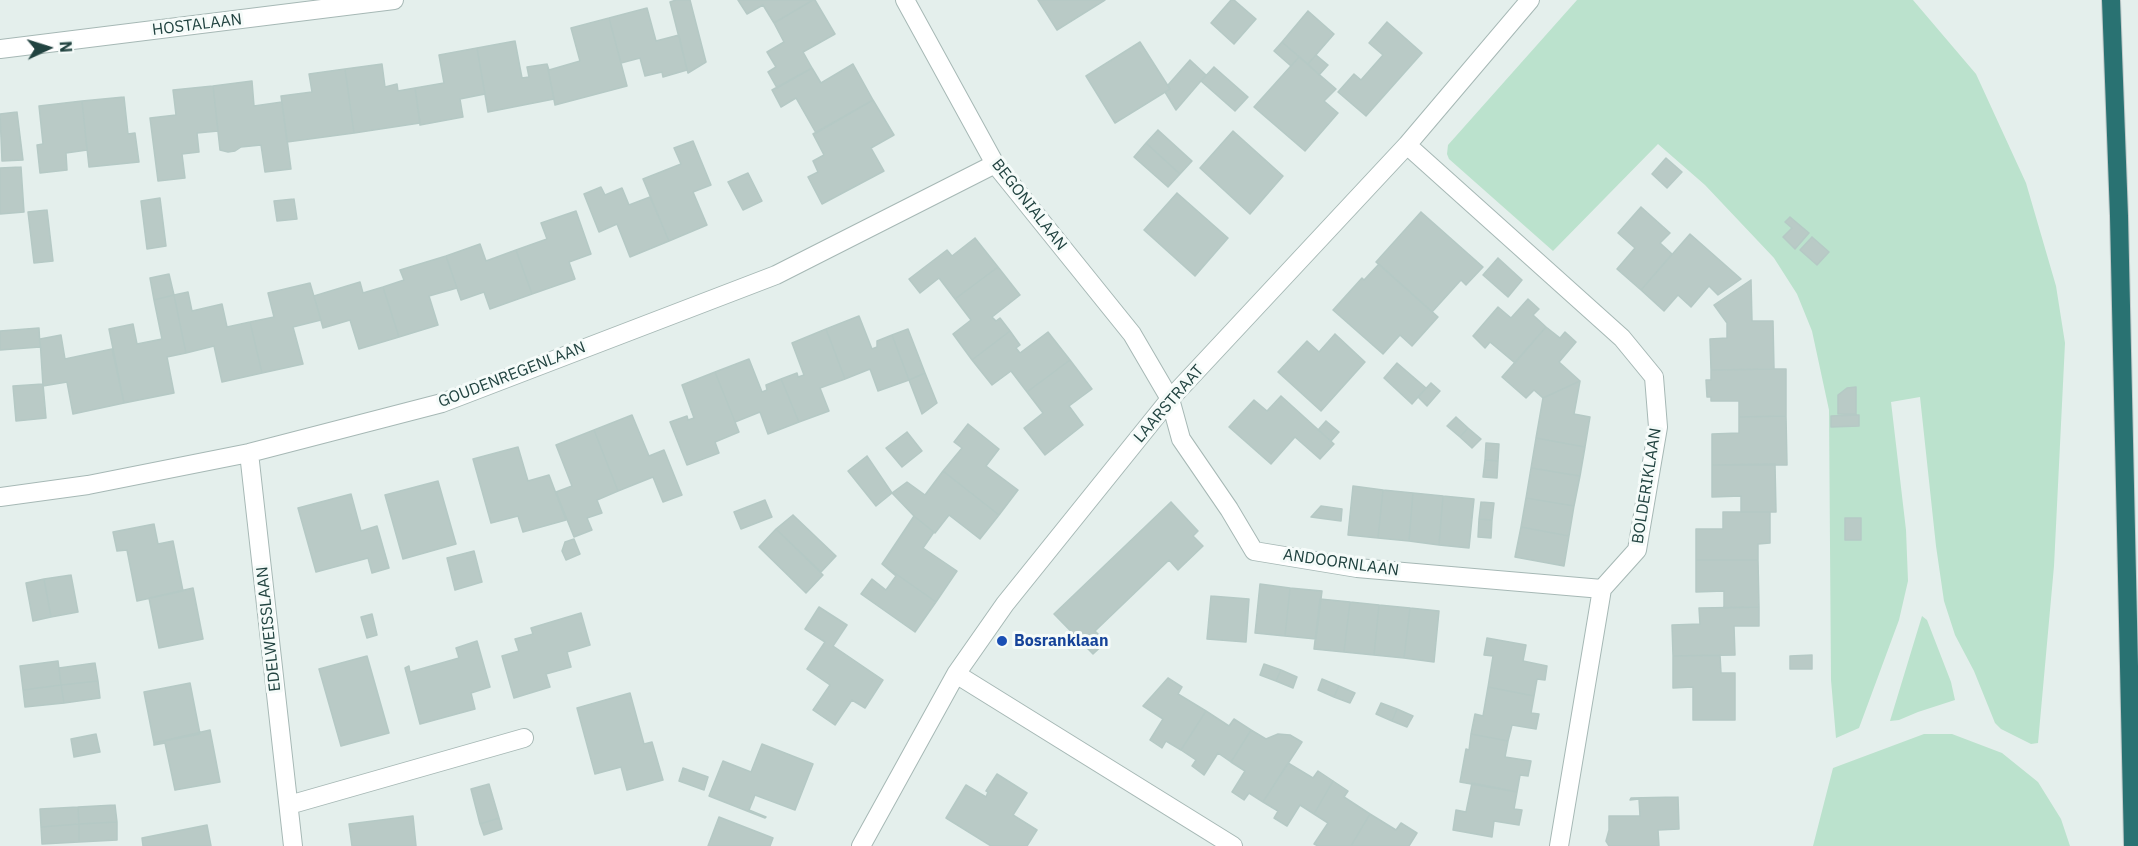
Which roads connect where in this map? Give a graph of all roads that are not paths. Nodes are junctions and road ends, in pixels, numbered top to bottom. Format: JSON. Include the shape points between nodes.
{"nodes":[{"id":1,"x":394,"y":0,"type":"edge"},
{"id":2,"x":905,"y":0,"type":"edge"},
{"id":3,"x":2111,"y":0,"type":"edge"},
{"id":4,"x":1522,"y":3,"type":"edge"},
{"id":5,"x":0,"y":49,"type":"edge"},
{"id":6,"x":1407,"y":145,"type":"junction"},
{"id":7,"x":995,"y":164,"type":"junction"},
{"id":8,"x":1170,"y":399,"type":"junction"},
{"id":9,"x":249,"y":453,"type":"junction"},
{"id":10,"x":0,"y":497,"type":"edge"},
{"id":11,"x":1602,"y":589,"type":"junction"},
{"id":12,"x":956,"y":674,"type":"junction"},
{"id":13,"x":524,"y":738,"type":"dead end"},
{"id":14,"x":289,"y":805,"type":"junction"},
{"id":15,"x":294,"y":846,"type":"edge"},
{"id":16,"x":861,"y":846,"type":"edge"},
{"id":17,"x":1233,"y":846,"type":"edge"},
{"id":18,"x":1559,"y":846,"type":"edge"},
{"id":19,"x":2133,"y":846,"type":"edge"}],
"edges":[{"from":1,"to":5,"type":"street","name":"HOSTALAAN"},
{"from":2,"to":7,"type":"street","name":"BEGONIALAAN"},
{"from":3,"to":19,"type":"highway"},
{"from":4,"to":6,"type":"street","name":"LAARSTRAAT"},
{"from":6,"to":8,"type":"street","name":"LAARSTRAAT"},
{"from":6,"to":11,"type":"street","name":"BOLDERIKLAAN","via":[[1622,338],[1654,377],[1658,427],[1637,550]]},
{"from":7,"to":8,"type":"street","name":"BEGONIALAAN","via":[[1132,334]]},
{"from":7,"to":9,"type":"street","name":"GOUDENREGENLAAN","via":[[776,275],[442,403]]},
{"from":8,"to":11,"type":"street","name":"ANDOORNLAAN","via":[[1181,439],[1254,551],[1357,568]]},
{"from":8,"to":12,"type":"street","name":"LAARSTRAAT","via":[[1005,604]]},
{"from":9,"to":10,"type":"street","name":"GOUDENREGENLAAN","via":[[88,485]]},
{"from":9,"to":14,"type":"street","name":"EDELWEISSLAAN"},
{"from":11,"to":18,"type":"street"},
{"from":12,"to":16,"type":"street","name":"LAARSTRAAT"},
{"from":12,"to":17,"type":"street"},
{"from":13,"to":14,"type":"street"},
{"from":14,"to":15,"type":"street","name":"EDELWEISSLAAN"}]}
